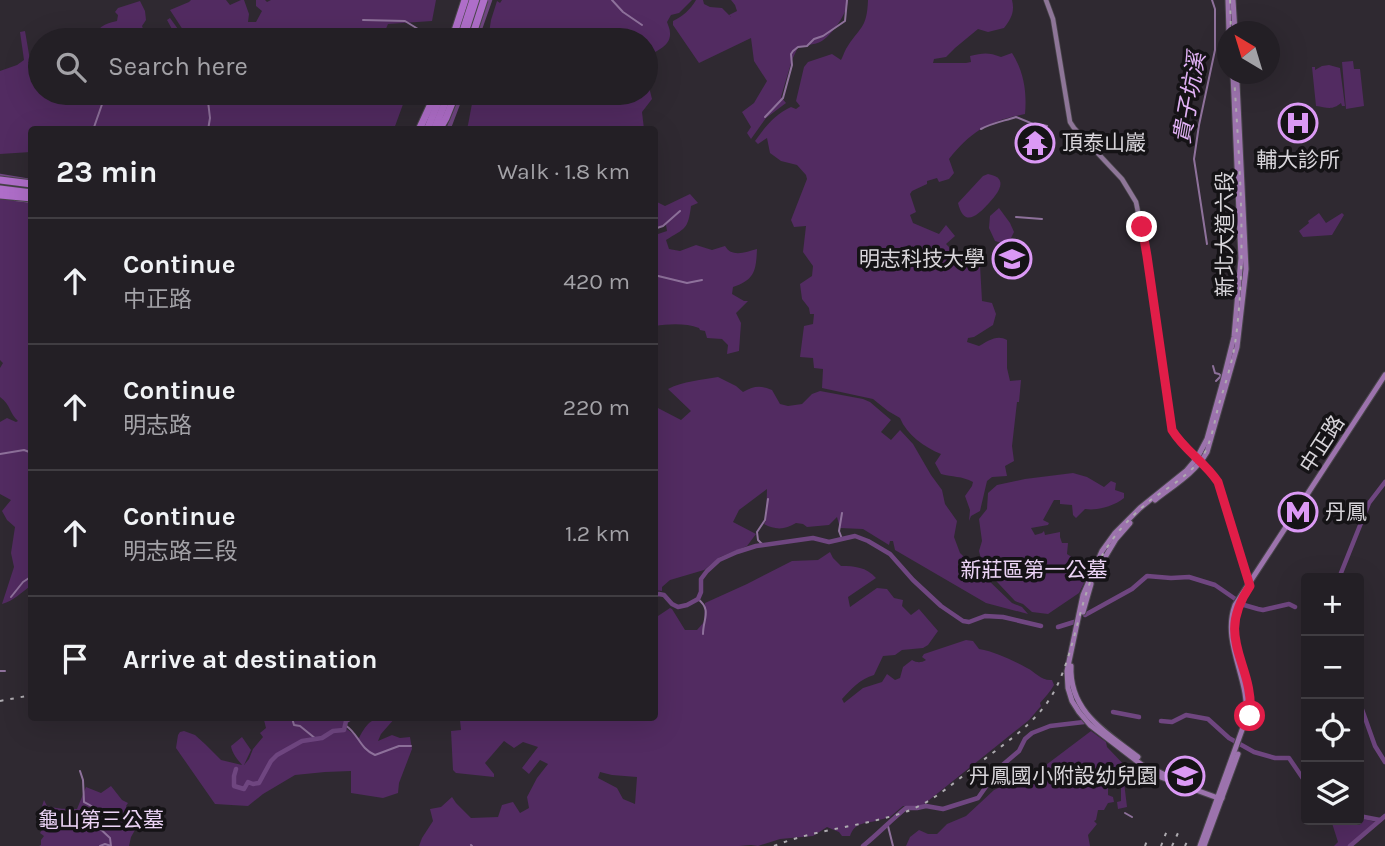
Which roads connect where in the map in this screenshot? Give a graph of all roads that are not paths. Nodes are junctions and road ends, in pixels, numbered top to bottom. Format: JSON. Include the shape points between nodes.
{"nodes":[{"id":1,"x":475,"y":0,"type":"edge"},
{"id":2,"x":1046,"y":0,"type":"edge"},
{"id":3,"x":1230,"y":0,"type":"edge"},
{"id":4,"x":1231,"y":21,"type":"edge"},
{"id":5,"x":467,"y":28,"type":"edge"},
{"id":6,"x":467,"y":28,"type":"edge"},
{"id":7,"x":1235,"y":84,"type":"edge"},
{"id":8,"x":430,"y":105,"type":"edge"},
{"id":9,"x":437,"y":105,"type":"edge"},
{"id":10,"x":445,"y":105,"type":"edge"},
{"id":11,"x":451,"y":105,"type":"edge"},
{"id":12,"x":421,"y":126,"type":"edge"},
{"id":13,"x":429,"y":126,"type":"edge"},
{"id":14,"x":438,"y":126,"type":"edge"},
{"id":15,"x":440,"y":126,"type":"edge"},
{"id":16,"x":0,"y":179,"type":"edge"},
{"id":17,"x":28,"y":182,"type":"edge"},
{"id":18,"x":0,"y":192,"type":"edge"},
{"id":19,"x":28,"y":193,"type":"edge"},
{"id":20,"x":28,"y":197,"type":"edge"},
{"id":21,"x":1385,"y":378,"type":"edge"},
{"id":22,"x":1199,"y":460,"type":"junction"},
{"id":23,"x":1245,"y":570,"type":"junction"},
{"id":24,"x":1257,"y":571,"type":"junction"},
{"id":25,"x":1250,"y":584,"type":"junction"},
{"id":26,"x":1220,"y":797,"type":"junction"},
{"id":27,"x":1202,"y":846,"type":"edge"}],
"edges":[{"from":1,"to":5,"type":"highway","bridge":true},
{"from":1,"to":6,"type":"highway"},
{"from":2,"to":22,"type":"main road","via":[[1074,128],[1122,179],[1136,202],[1171,426]]},
{"from":3,"to":4,"type":"main road"},
{"from":7,"to":22,"type":"main road","name":"新北大道六段","via":[[1246,264],[1234,360],[1210,446]]},
{"from":8,"to":12,"type":"highway"},
{"from":9,"to":13,"type":"highway"},
{"from":10,"to":14,"type":"highway"},
{"from":11,"to":15,"type":"highway"},
{"from":16,"to":17,"type":"highway"},
{"from":18,"to":19,"type":"highway"},
{"from":18,"to":20,"type":"highway"},
{"from":21,"to":24,"type":"main road","name":"中正路"},
{"from":21,"to":25,"type":"main road","name":"中正路"},
{"from":22,"to":23,"type":"main road","via":[[1220,486]]},
{"from":22,"to":26,"type":"main road","via":[[1132,515],[1102,551],[1083,595],[1067,681],[1072,701],[1099,732],[1158,776]]},
{"from":23,"to":24,"type":"main road"},
{"from":23,"to":25,"type":"main road"},
{"from":24,"to":25,"type":"main road","name":"中正路"},
{"from":25,"to":26,"type":"main road","name":"中正路","via":[[1231,619],[1231,637],[1249,707]]},
{"from":26,"to":27,"type":"main road","name":"中正路"}]}
